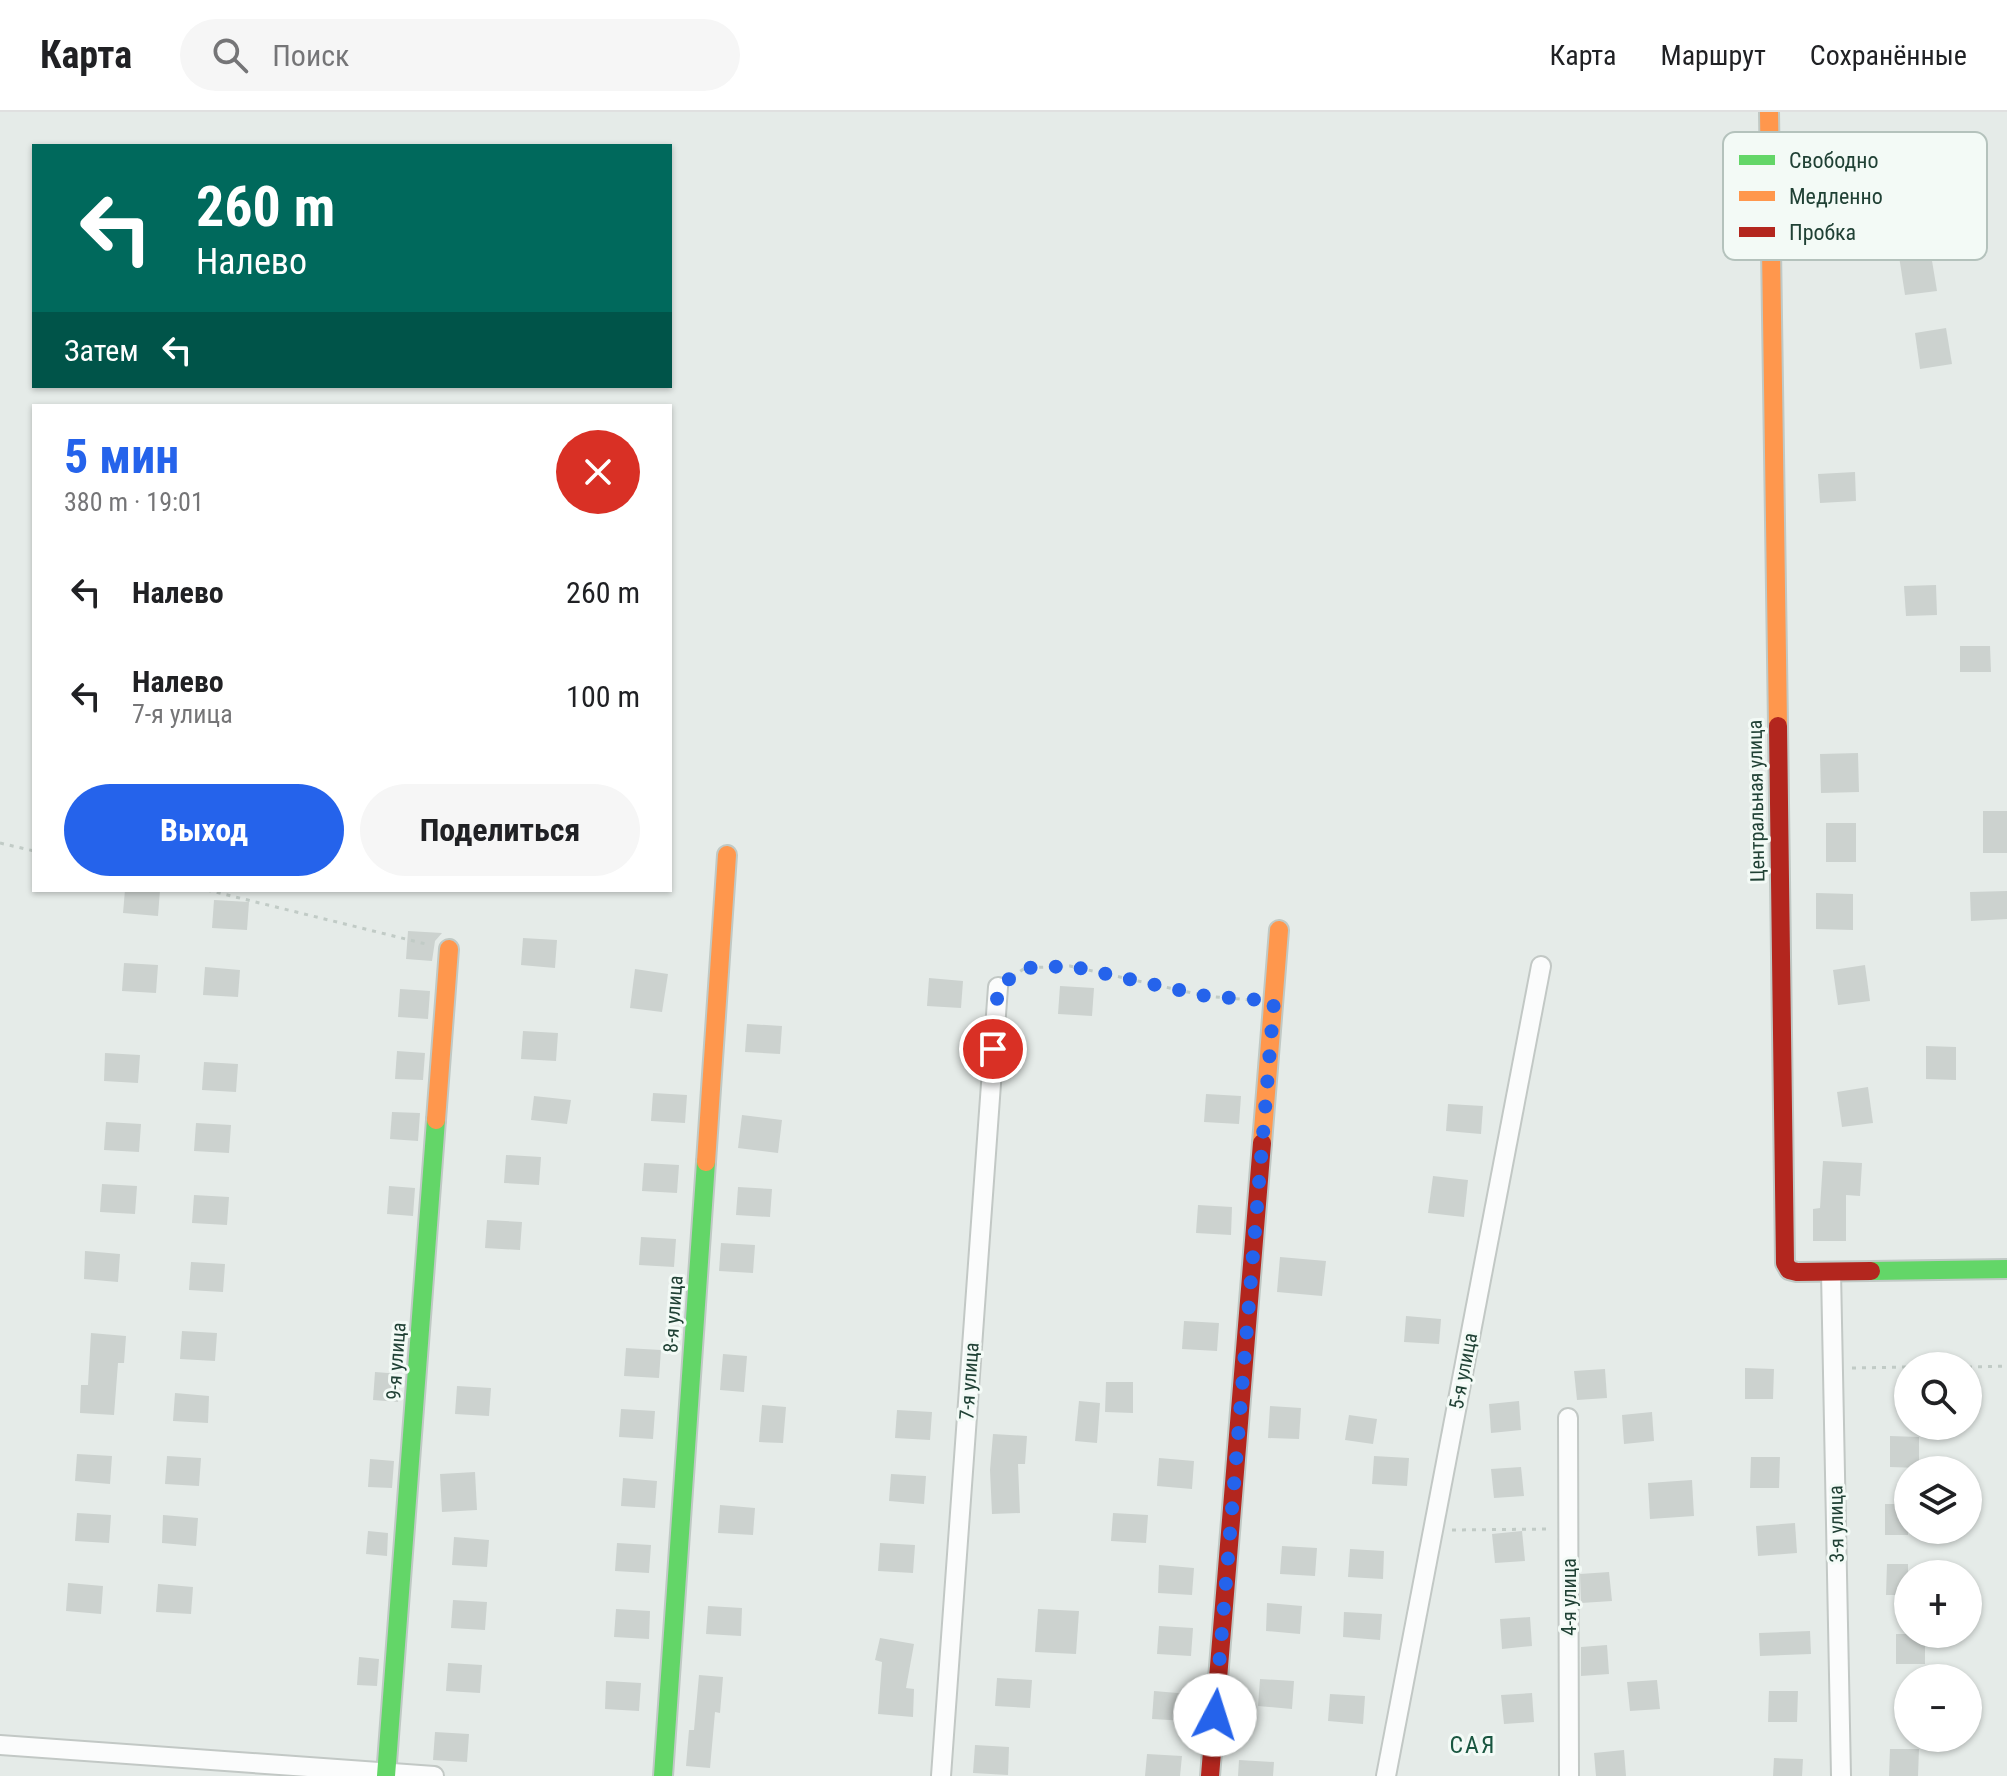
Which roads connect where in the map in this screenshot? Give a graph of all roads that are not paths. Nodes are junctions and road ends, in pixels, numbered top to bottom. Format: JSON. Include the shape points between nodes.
{"nodes":[{"id":1,"x":1769,"y":112,"type":"edge"},
{"id":2,"x":1769,"y":132,"type":"edge"},
{"id":3,"x":1771,"y":260,"type":"edge"},
{"id":4,"x":727,"y":855,"type":"dead end"},
{"id":5,"x":1279,"y":930,"type":"dead end"},
{"id":6,"x":449,"y":949,"type":"road end"},
{"id":7,"x":1541,"y":966,"type":"dead end"},
{"id":8,"x":998,"y":987,"type":"road end"},
{"id":9,"x":2007,"y":1269,"type":"edge"},
{"id":10,"x":1831,"y":1272,"type":"junction"},
{"id":11,"x":1568,"y":1418,"type":"dead end"},
{"id":12,"x":0,"y":1745,"type":"edge"},
{"id":13,"x":386,"y":1774,"type":"edge"},
{"id":14,"x":434,"y":1776,"type":"edge"},
{"id":15,"x":663,"y":1776,"type":"edge"},
{"id":16,"x":941,"y":1776,"type":"edge"},
{"id":17,"x":1210,"y":1776,"type":"edge"},
{"id":18,"x":1386,"y":1776,"type":"edge"},
{"id":19,"x":1569,"y":1776,"type":"edge"},
{"id":20,"x":1841,"y":1776,"type":"edge"}],
"edges":[{"from":1,"to":2,"type":"street","name":"Центральная улица"},
{"from":3,"to":10,"type":"street","name":"Центральная улица","via":[[1785,1263],[1797,1272]]},
{"from":4,"to":15,"type":"street","name":"8-я улица"},
{"from":5,"to":17,"type":"street"},
{"from":6,"to":13,"type":"street","name":"9-я улица"},
{"from":7,"to":18,"type":"street","name":"5-я улица"},
{"from":8,"to":16,"type":"street","name":"7-я улица"},
{"from":9,"to":10,"type":"street","name":"Центральная улица"},
{"from":10,"to":20,"type":"street","name":"3-я улица"},
{"from":11,"to":19,"type":"street","name":"4-я улица"},
{"from":12,"to":13,"type":"street"},
{"from":13,"to":14,"type":"street"}]}
